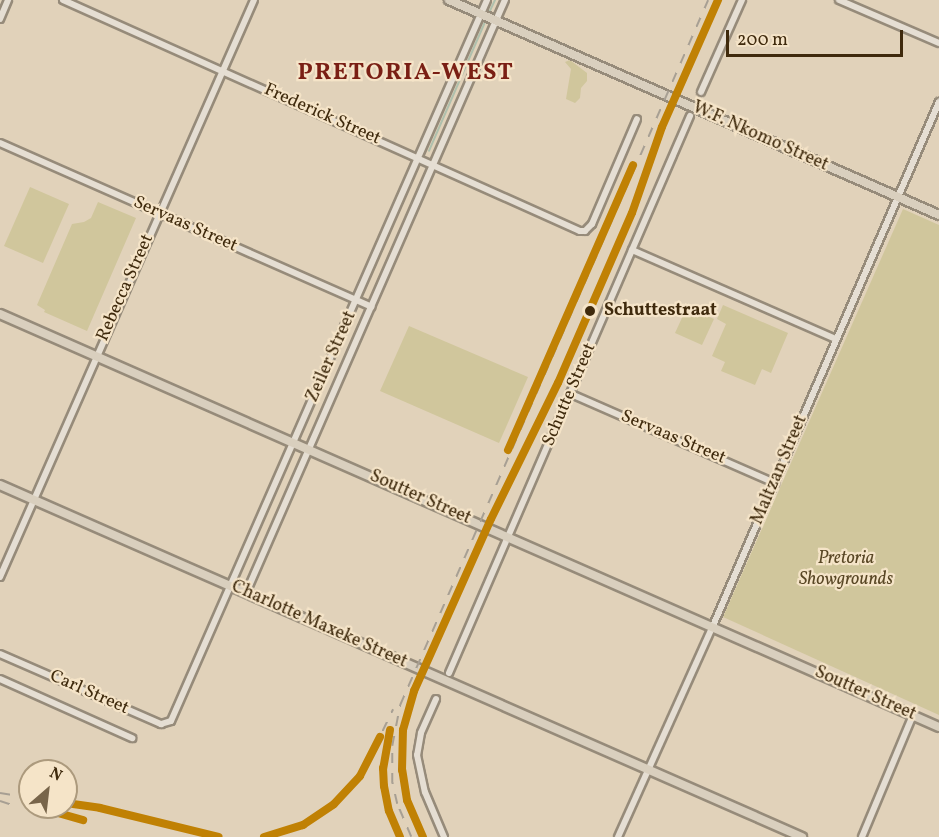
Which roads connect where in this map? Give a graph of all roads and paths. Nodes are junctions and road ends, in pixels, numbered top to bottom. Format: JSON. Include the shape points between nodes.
{"nodes":[{"id":1,"x":8,"y":0,"type":"edge"},
{"id":2,"x":63,"y":0,"type":"edge"},
{"id":3,"x":254,"y":0,"type":"edge"},
{"id":4,"x":449,"y":0,"type":"edge"},
{"id":5,"x":487,"y":0,"type":"edge"},
{"id":6,"x":505,"y":0,"type":"edge"},
{"id":7,"x":742,"y":0,"type":"edge"},
{"id":8,"x":839,"y":0,"type":"edge"},
{"id":9,"x":481,"y":14,"type":"junction"},
{"id":10,"x":0,"y":19,"type":"edge"},
{"id":11,"x":495,"y":20,"type":"junction"},
{"id":12,"x":939,"y":43,"type":"edge"},
{"id":13,"x":222,"y":70,"type":"junction"},
{"id":14,"x":701,"y":92,"type":"dead end"},
{"id":15,"x":939,"y":102,"type":"edge"},
{"id":16,"x":690,"y":116,"type":"dead end"},
{"id":17,"x":637,"y":119,"type":"dead end"},
{"id":18,"x":0,"y":143,"type":"edge"},
{"id":19,"x":419,"y":158,"type":"junction"},
{"id":20,"x":432,"y":166,"type":"junction"},
{"id":21,"x":898,"y":197,"type":"junction"},
{"id":22,"x":159,"y":213,"type":"junction"},
{"id":23,"x":939,"y":215,"type":"edge"},
{"id":24,"x":632,"y":250,"type":"junction"},
{"id":25,"x":356,"y":301,"type":"junction"},
{"id":26,"x":371,"y":307,"type":"junction"},
{"id":27,"x":0,"y":314,"type":"edge"},
{"id":28,"x":836,"y":339,"type":"junction"},
{"id":29,"x":96,"y":356,"type":"junction"},
{"id":30,"x":571,"y":394,"type":"junction"},
{"id":31,"x":294,"y":443,"type":"junction"},
{"id":32,"x":308,"y":450,"type":"junction"},
{"id":33,"x":776,"y":483,"type":"junction"},
{"id":34,"x":0,"y":485,"type":"edge"},
{"id":35,"x":34,"y":500,"type":"junction"},
{"id":36,"x":509,"y":537,"type":"junction"},
{"id":37,"x":0,"y":577,"type":"edge"},
{"id":38,"x":231,"y":586,"type":"junction"},
{"id":39,"x":246,"y":593,"type":"junction"},
{"id":40,"x":712,"y":628,"type":"junction"},
{"id":41,"x":0,"y":654,"type":"edge"},
{"id":42,"x":449,"y":673,"type":"dead end"},
{"id":43,"x":0,"y":679,"type":"edge"},
{"id":44,"x":436,"y":699,"type":"dead end"},
{"id":45,"x":174,"y":714,"type":"joint"},
{"id":46,"x":913,"y":716,"type":"junction"},
{"id":47,"x":939,"y":727,"type":"edge"},
{"id":48,"x":132,"y":738,"type":"dead end"},
{"id":49,"x":648,"y":769,"type":"junction"},
{"id":50,"x":444,"y":837,"type":"edge"},
{"id":51,"x":618,"y":837,"type":"edge"},
{"id":52,"x":802,"y":837,"type":"edge"},
{"id":53,"x":862,"y":837,"type":"edge"}],
"edges":[{"from":1,"to":10,"type":"street"},
{"from":2,"to":13,"type":"street","name":"Frederick Street"},
{"from":3,"to":13,"type":"street","name":"Rebecca Street"},
{"from":4,"to":9,"type":"main road","name":"W.F. Nkomo Street"},
{"from":5,"to":9,"type":"street","name":"Zeiler Street"},
{"from":6,"to":11,"type":"street","name":"Zeiler Street"},
{"from":7,"to":14,"type":"street"},
{"from":8,"to":12,"type":"street"},
{"from":9,"to":11,"type":"main road","name":"W.F. Nkomo Street"},
{"from":9,"to":19,"type":"street","name":"Zeiler Street"},
{"from":11,"to":20,"type":"street","name":"Zeiler Street"},
{"from":11,"to":21,"type":"main road","name":"W.F. Nkomo Street"},
{"from":13,"to":19,"type":"street","name":"Frederick Street"},
{"from":13,"to":22,"type":"street","name":"Rebecca Street"},
{"from":15,"to":21,"type":"street","name":"Maltzan Street"},
{"from":16,"to":24,"type":"street","name":"Schutte Street"},
{"from":17,"to":20,"type":"street","name":"Frederick Street","via":[[592,224],[585,231]]},
{"from":18,"to":22,"type":"street","name":"Servaas Street"},
{"from":19,"to":20,"type":"street","name":"Frederick Street"},
{"from":19,"to":25,"type":"street","name":"Zeiler Street"},
{"from":20,"to":26,"type":"street","name":"Zeiler Street"},
{"from":21,"to":23,"type":"main road","name":"W.F. Nkomo Street"},
{"from":21,"to":28,"type":"street","name":"Maltzan Street"},
{"from":22,"to":25,"type":"street","name":"Servaas Street"},
{"from":22,"to":29,"type":"street","name":"Rebecca Street"},
{"from":24,"to":28,"type":"street"},
{"from":24,"to":30,"type":"street","name":"Schutte Street"},
{"from":25,"to":26,"type":"street","name":"Servaas Street"},
{"from":25,"to":31,"type":"street","name":"Zeiler Street"},
{"from":26,"to":32,"type":"street","name":"Zeiler Street"},
{"from":27,"to":29,"type":"main road","name":"Soutter Street"},
{"from":28,"to":33,"type":"street","name":"Maltzan Street"},
{"from":29,"to":31,"type":"main road","name":"Soutter Street"},
{"from":29,"to":35,"type":"street","name":"Rebecca Street"},
{"from":30,"to":33,"type":"street","name":"Servaas Street"},
{"from":30,"to":36,"type":"street","name":"Schutte Street"},
{"from":31,"to":32,"type":"main road","name":"Soutter Street"},
{"from":31,"to":38,"type":"street","name":"Zeiler Street"},
{"from":32,"to":36,"type":"main road","name":"Soutter Street"},
{"from":32,"to":39,"type":"street","name":"Zeiler Street"},
{"from":33,"to":40,"type":"street","name":"Maltzan Street"},
{"from":34,"to":35,"type":"main road","name":"Charlotte Maxeke Street"},
{"from":35,"to":37,"type":"street","name":"Rebecca Street"},
{"from":35,"to":38,"type":"main road","name":"Charlotte Maxeke Street"},
{"from":36,"to":40,"type":"main road","name":"Soutter Street"},
{"from":36,"to":42,"type":"street","name":"Schutte Street"},
{"from":38,"to":39,"type":"main road","name":"Charlotte Maxeke Street"},
{"from":38,"to":45,"type":"street","name":"Zeiler Street"},
{"from":39,"to":49,"type":"main road","name":"Charlotte Maxeke Street"},
{"from":40,"to":46,"type":"main road","name":"Soutter Street"},
{"from":40,"to":49,"type":"street","name":"Maltzan Street"},
{"from":41,"to":45,"type":"street","name":"Carl Street","via":[[161,724],[171,721]]},
{"from":43,"to":48,"type":"street","name":"Carl Street"},
{"from":44,"to":50,"type":"street","via":[[417,748],[421,780]]},
{"from":46,"to":47,"type":"main road","name":"Soutter Street"},
{"from":46,"to":53,"type":"street"},
{"from":49,"to":51,"type":"street","name":"Maltzan Street"},
{"from":49,"to":52,"type":"main road","name":"Charlotte Maxeke Street"}]}
